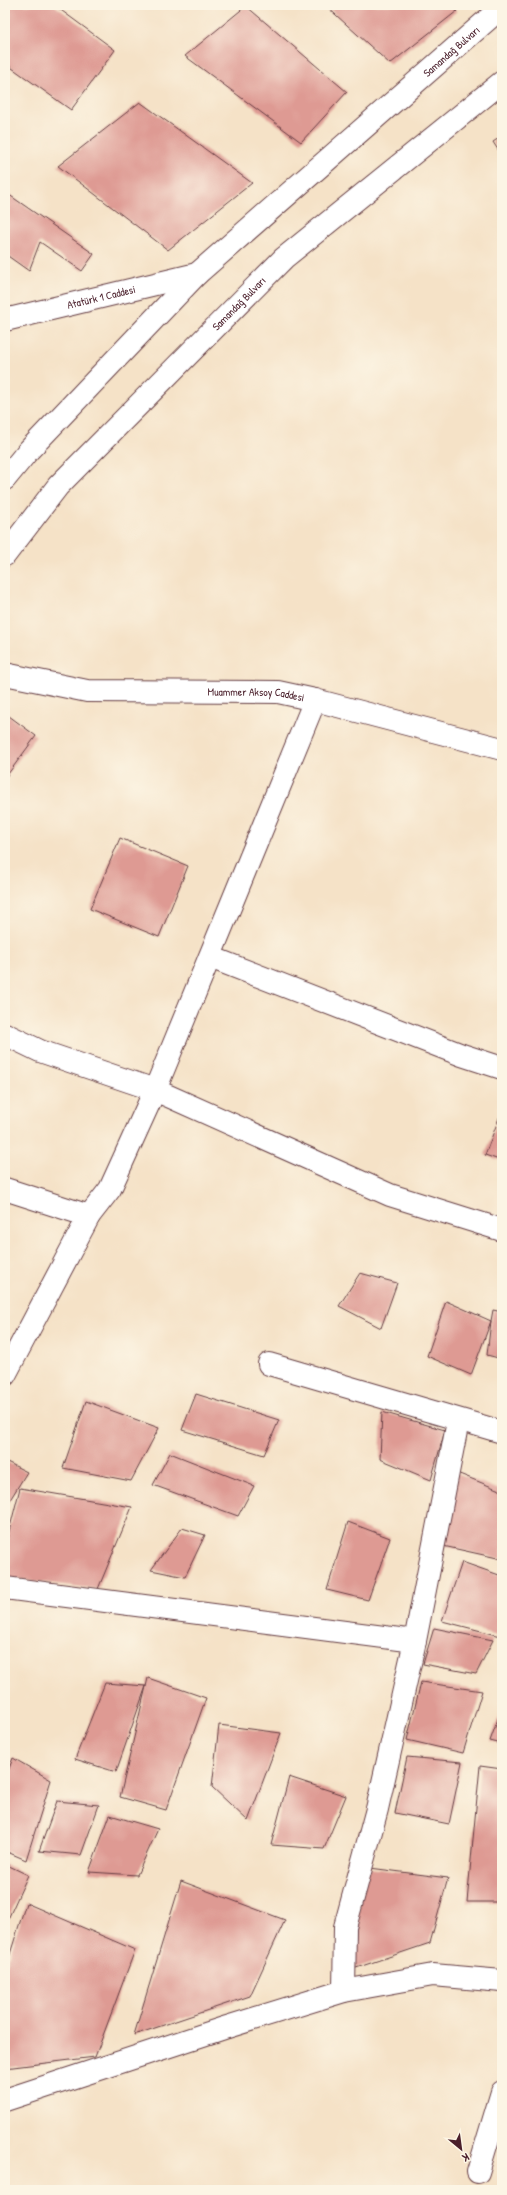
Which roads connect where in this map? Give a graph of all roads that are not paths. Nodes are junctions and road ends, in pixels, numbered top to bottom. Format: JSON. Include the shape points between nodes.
{"nodes":[{"id":1,"x":502,"y":7,"type":"edge"},
{"id":2,"x":502,"y":82,"type":"edge"},
{"id":3,"x":197,"y":274,"type":"junction"},
{"id":4,"x":5,"y":320,"type":"edge"},
{"id":5,"x":5,"y":479,"type":"edge"},
{"id":6,"x":5,"y":554,"type":"edge"},
{"id":7,"x":5,"y":674,"type":"edge"},
{"id":8,"x":316,"y":700,"type":"junction"},
{"id":9,"x":502,"y":749,"type":"edge"},
{"id":10,"x":210,"y":957,"type":"junction"},
{"id":11,"x":5,"y":1034,"type":"edge"},
{"id":12,"x":502,"y":1068,"type":"edge"},
{"id":13,"x":155,"y":1090,"type":"junction"},
{"id":14,"x":5,"y":1189,"type":"edge"},
{"id":15,"x":89,"y":1216,"type":"junction"},
{"id":16,"x":502,"y":1230,"type":"edge"},
{"id":17,"x":269,"y":1364,"type":"dead end"},
{"id":18,"x":5,"y":1375,"type":"edge"},
{"id":19,"x":458,"y":1421,"type":"junction"},
{"id":20,"x":502,"y":1432,"type":"edge"},
{"id":21,"x":5,"y":1588,"type":"edge"},
{"id":22,"x":416,"y":1641,"type":"junction"},
{"id":23,"x":502,"y":1981,"type":"edge"},
{"id":24,"x":344,"y":1991,"type":"junction"},
{"id":25,"x":502,"y":2092,"type":"edge"},
{"id":26,"x":5,"y":2100,"type":"edge"},
{"id":27,"x":478,"y":2172,"type":"dead end"}],
"edges":[{"from":1,"to":3,"type":"main road","name":"Samandağ Bulvarı"},
{"from":2,"to":6,"type":"main road","name":"Samandağ Bulvarı","via":[[284,258],[58,486]]},
{"from":3,"to":4,"type":"main road","name":"Atatürk 1 Caddesi"},
{"from":3,"to":5,"type":"main road","name":"Samandağ Bulvarı","via":[[28,451]]},
{"from":7,"to":8,"type":"main road","name":"Muammer Aksoy Caddesi","via":[[87,691],[278,692]]},
{"from":8,"to":9,"type":"main road","name":"Muammer Aksoy Caddesi"},
{"from":8,"to":10,"type":"main road"},
{"from":10,"to":12,"type":"main road","via":[[462,1055]]},
{"from":10,"to":13,"type":"main road"},
{"from":11,"to":13,"type":"main road","via":[[40,1051]]},
{"from":13,"to":15,"type":"main road","via":[[110,1188]]},
{"from":13,"to":16,"type":"main road","via":[[390,1195]]},
{"from":14,"to":15,"type":"main road"},
{"from":15,"to":18,"type":"main road"},
{"from":17,"to":19,"type":"main road"},
{"from":19,"to":20,"type":"main road"},
{"from":19,"to":22,"type":"main road"},
{"from":21,"to":22,"type":"main road"},
{"from":22,"to":24,"type":"main road","via":[[377,1809],[345,1927]]},
{"from":23,"to":24,"type":"main road","via":[[433,1975]]},
{"from":24,"to":26,"type":"main road"},
{"from":25,"to":27,"type":"main road"}]}
